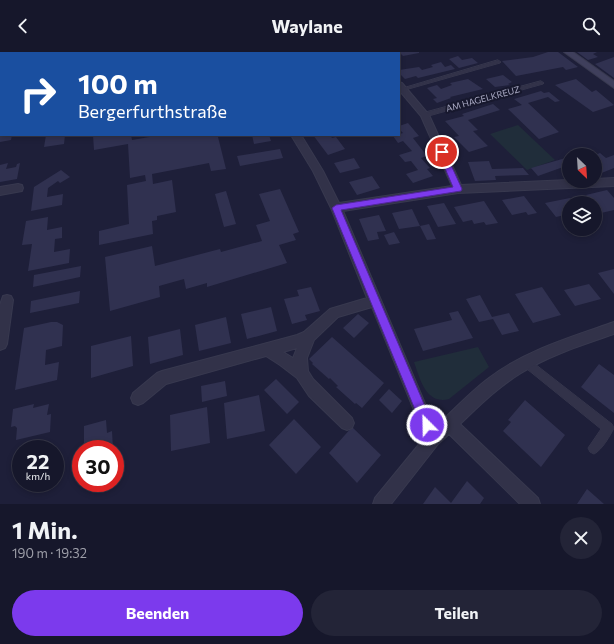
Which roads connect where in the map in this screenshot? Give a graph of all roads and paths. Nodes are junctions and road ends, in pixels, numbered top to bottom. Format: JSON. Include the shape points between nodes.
{"nodes":[{"id":1,"x":568,"y":52,"type":"edge"},
{"id":2,"x":498,"y":62,"type":"dead end"},
{"id":3,"x":542,"y":83,"type":"dead end"},
{"id":4,"x":614,"y":85,"type":"edge"},
{"id":5,"x":401,"y":87,"type":"edge"},
{"id":6,"x":425,"y":115,"type":"junction"},
{"id":7,"x":297,"y":136,"type":"edge"},
{"id":8,"x":614,"y":182,"type":"edge"},
{"id":9,"x":18,"y":188,"type":"dead end"},
{"id":10,"x":458,"y":189,"type":"junction"},
{"id":11,"x":0,"y":191,"type":"edge"},
{"id":12,"x":336,"y":208,"type":"junction"},
{"id":13,"x":7,"y":300,"type":"dead end"},
{"id":14,"x":375,"y":300,"type":"junction"},
{"id":15,"x":614,"y":328,"type":"edge"},
{"id":16,"x":309,"y":336,"type":"junction"},
{"id":17,"x":0,"y":344,"type":"edge"},
{"id":18,"x":268,"y":350,"type":"junction"},
{"id":19,"x":526,"y":362,"type":"junction"},
{"id":20,"x":301,"y":373,"type":"junction"},
{"id":21,"x":138,"y":398,"type":"dead end"},
{"id":22,"x":347,"y":423,"type":"dead end"},
{"id":23,"x":449,"y":424,"type":"junction"},
{"id":24,"x":433,"y":438,"type":"junction"},
{"id":25,"x":594,"y":448,"type":"dead end"},
{"id":26,"x":381,"y":504,"type":"edge"},
{"id":27,"x":532,"y":504,"type":"edge"}],
"edges":[{"from":1,"to":4,"type":"street"},
{"from":2,"to":5,"type":"lane"},
{"from":3,"to":6,"type":"lane","name":"AM HAGELKREUZ"},
{"from":5,"to":6,"type":"street"},
{"from":6,"to":10,"type":"street"},
{"from":7,"to":12,"type":"street"},
{"from":8,"to":10,"type":"street"},
{"from":9,"to":11,"type":"street"},
{"from":10,"to":12,"type":"street"},
{"from":12,"to":14,"type":"street"},
{"from":13,"to":17,"type":"street"},
{"from":14,"to":16,"type":"street","via":[[334,313]]},
{"from":14,"to":24,"type":"street"},
{"from":15,"to":19,"type":"street"},
{"from":16,"to":18,"type":"street"},
{"from":16,"to":20,"type":"street","via":[[303,347]]},
{"from":18,"to":20,"type":"street"},
{"from":18,"to":21,"type":"street","via":[[162,378]]},
{"from":19,"to":23,"type":"street","via":[[494,383]]},
{"from":19,"to":25,"type":"lane","via":[[608,428]]},
{"from":20,"to":22,"type":"street"},
{"from":23,"to":24,"type":"street"},
{"from":23,"to":27,"type":"street"},
{"from":24,"to":26,"type":"street"}]}
